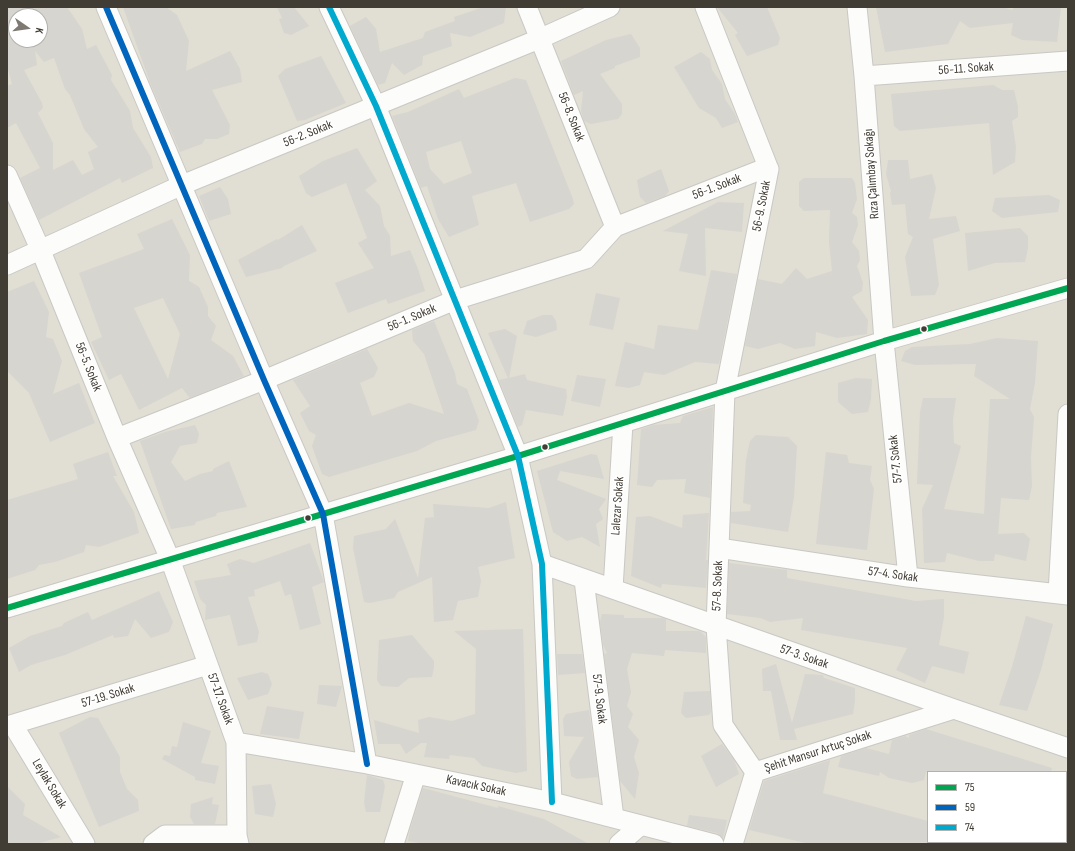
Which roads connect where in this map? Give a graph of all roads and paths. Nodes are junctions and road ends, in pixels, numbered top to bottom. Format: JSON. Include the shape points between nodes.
{"nodes":[{"id":1,"x":106,"y":7,"type":"edge"},
{"id":2,"x":329,"y":7,"type":"edge"},
{"id":3,"x":527,"y":7,"type":"edge"},
{"id":4,"x":610,"y":7,"type":"edge"},
{"id":5,"x":705,"y":7,"type":"edge"},
{"id":6,"x":857,"y":7,"type":"edge"},
{"id":7,"x":539,"y":39,"type":"junction"},
{"id":8,"x":1068,"y":61,"type":"edge"},
{"id":9,"x":864,"y":76,"type":"junction"},
{"id":10,"x":376,"y":106,"type":"junction"},
{"id":11,"x":768,"y":167,"type":"junction"},
{"id":12,"x":7,"y":176,"type":"edge"},
{"id":13,"x":182,"y":185,"type":"junction"},
{"id":14,"x":615,"y":227,"type":"junction"},
{"id":15,"x":41,"y":250,"type":"junction"},
{"id":16,"x":7,"y":265,"type":"edge"},
{"id":17,"x":1068,"y":288,"type":"edge"},
{"id":18,"x":455,"y":300,"type":"junction"},
{"id":19,"x":884,"y":341,"type":"junction"},
{"id":20,"x":264,"y":380,"type":"junction"},
{"id":21,"x":725,"y":391,"type":"junction"},
{"id":22,"x":1068,"y":414,"type":"edge"},
{"id":23,"x":623,"y":423,"type":"junction"},
{"id":24,"x":117,"y":438,"type":"junction"},
{"id":25,"x":518,"y":456,"type":"junction"},
{"id":26,"x":323,"y":514,"type":"junction"},
{"id":27,"x":719,"y":548,"type":"junction"},
{"id":28,"x":170,"y":559,"type":"junction"},
{"id":29,"x":542,"y":564,"type":"junction"},
{"id":30,"x":908,"y":577,"type":"junction"},
{"id":31,"x":584,"y":580,"type":"junction"},
{"id":32,"x":613,"y":589,"type":"junction"},
{"id":33,"x":1063,"y":595,"type":"edge"},
{"id":34,"x":7,"y":608,"type":"edge"},
{"id":35,"x":716,"y":626,"type":"junction"},
{"id":36,"x":208,"y":665,"type":"junction"},
{"id":37,"x":954,"y":709,"type":"junction"},
{"id":38,"x":10,"y":725,"type":"edge"},
{"id":39,"x":236,"y":742,"type":"junction"},
{"id":40,"x":1068,"y":748,"type":"edge"},
{"id":41,"x":367,"y":764,"type":"junction"},
{"id":42,"x":755,"y":772,"type":"junction"},
{"id":43,"x":416,"y":774,"type":"junction"},
{"id":44,"x":552,"y":802,"type":"junction"},
{"id":45,"x":614,"y":818,"type":"junction"},
{"id":46,"x":641,"y":825,"type":"junction"},
{"id":47,"x":238,"y":840,"type":"edge"},
{"id":48,"x":704,"y":843,"type":"edge"},
{"id":49,"x":85,"y":844,"type":"edge"},
{"id":50,"x":153,"y":844,"type":"edge"},
{"id":51,"x":394,"y":844,"type":"edge"},
{"id":52,"x":619,"y":844,"type":"edge"},
{"id":53,"x":733,"y":844,"type":"edge"}],
"edges":[{"from":1,"to":13,"type":"street"},
{"from":2,"to":10,"type":"street"},
{"from":3,"to":7,"type":"street","name":"56-8. Sokak"},
{"from":4,"to":7,"type":"street","name":"56-2. Sokak"},
{"from":5,"to":11,"type":"street","name":"56-9. Sokak"},
{"from":6,"to":9,"type":"street","name":"Rıza Çalımbay Sokağı"},
{"from":7,"to":10,"type":"street","name":"56-2. Sokak"},
{"from":7,"to":14,"type":"street","name":"56-8. Sokak"},
{"from":8,"to":9,"type":"street","name":"56-11. Sokak"},
{"from":9,"to":19,"type":"street","name":"Rıza Çalımbay Sokağı"},
{"from":10,"to":13,"type":"street","name":"56-2. Sokak"},
{"from":10,"to":18,"type":"street"},
{"from":11,"to":14,"type":"street","name":"56-1. Sokak"},
{"from":11,"to":21,"type":"street","name":"56-9. Sokak","via":[[770,169]]},
{"from":12,"to":15,"type":"street","name":"56-5. Sokak"},
{"from":13,"to":15,"type":"street","name":"56-2. Sokak"},
{"from":13,"to":20,"type":"street"},
{"from":14,"to":18,"type":"street","name":"56-1. Sokak","via":[[586,259]]},
{"from":15,"to":16,"type":"street","name":"56-2. Sokak"},
{"from":15,"to":24,"type":"street","name":"56-5. Sokak"},
{"from":17,"to":19,"type":"street"},
{"from":18,"to":20,"type":"street","name":"56-1. Sokak"},
{"from":18,"to":25,"type":"street"},
{"from":19,"to":21,"type":"street"},
{"from":19,"to":30,"type":"street","name":"57-7. Sokak"},
{"from":20,"to":24,"type":"street","name":"56-1. Sokak"},
{"from":20,"to":26,"type":"street"},
{"from":21,"to":23,"type":"street"},
{"from":21,"to":27,"type":"street","name":"57-8. Sokak"},
{"from":22,"to":33,"type":"street"},
{"from":23,"to":25,"type":"street"},
{"from":23,"to":32,"type":"street","name":"Lalezar Sokak"},
{"from":24,"to":28,"type":"street","name":"56-5. Sokak"},
{"from":25,"to":26,"type":"street"},
{"from":25,"to":29,"type":"street"},
{"from":26,"to":28,"type":"street"},
{"from":26,"to":41,"type":"street"},
{"from":27,"to":30,"type":"street","name":"57-4. Sokak"},
{"from":27,"to":35,"type":"street","name":"57-8. Sokak"},
{"from":28,"to":34,"type":"street"},
{"from":28,"to":36,"type":"street","name":"57-17. Sokak"},
{"from":29,"to":31,"type":"street","name":"57-3. Sokak"},
{"from":29,"to":44,"type":"street"},
{"from":30,"to":33,"type":"street","name":"57-4. Sokak"},
{"from":31,"to":32,"type":"street","name":"57-3. Sokak"},
{"from":31,"to":45,"type":"street","name":"57-9. Sokak"},
{"from":32,"to":35,"type":"street","name":"57-3. Sokak"},
{"from":35,"to":37,"type":"street","name":"57-3. Sokak"},
{"from":35,"to":42,"type":"street","name":"57-8. Sokak","via":[[723,725]]},
{"from":36,"to":38,"type":"street","name":"57-19. Sokak"},
{"from":36,"to":39,"type":"street","name":"57-17. Sokak"},
{"from":37,"to":40,"type":"street","name":"57-3. Sokak"},
{"from":37,"to":42,"type":"street","name":"Şehit Mansur Artuç Sokak"},
{"from":38,"to":49,"type":"street","name":"Leylak Sokak"},
{"from":39,"to":41,"type":"street","name":"Kavacık Sokak"},
{"from":39,"to":47,"type":"street","name":"57-17. Sokak"},
{"from":41,"to":43,"type":"street","name":"Kavacık Sokak"},
{"from":42,"to":53,"type":"street","name":"Şehit Mansur Artuç Sokak"},
{"from":43,"to":44,"type":"street","name":"Kavacık Sokak"},
{"from":43,"to":51,"type":"street"},
{"from":44,"to":45,"type":"street","name":"Kavacık Sokak"},
{"from":45,"to":46,"type":"street","name":"Kavacık Sokak"},
{"from":46,"to":48,"type":"street","name":"Kavacık Sokak"},
{"from":46,"to":52,"type":"street"},
{"from":47,"to":50,"type":"street","via":[[164,835]]}]}
